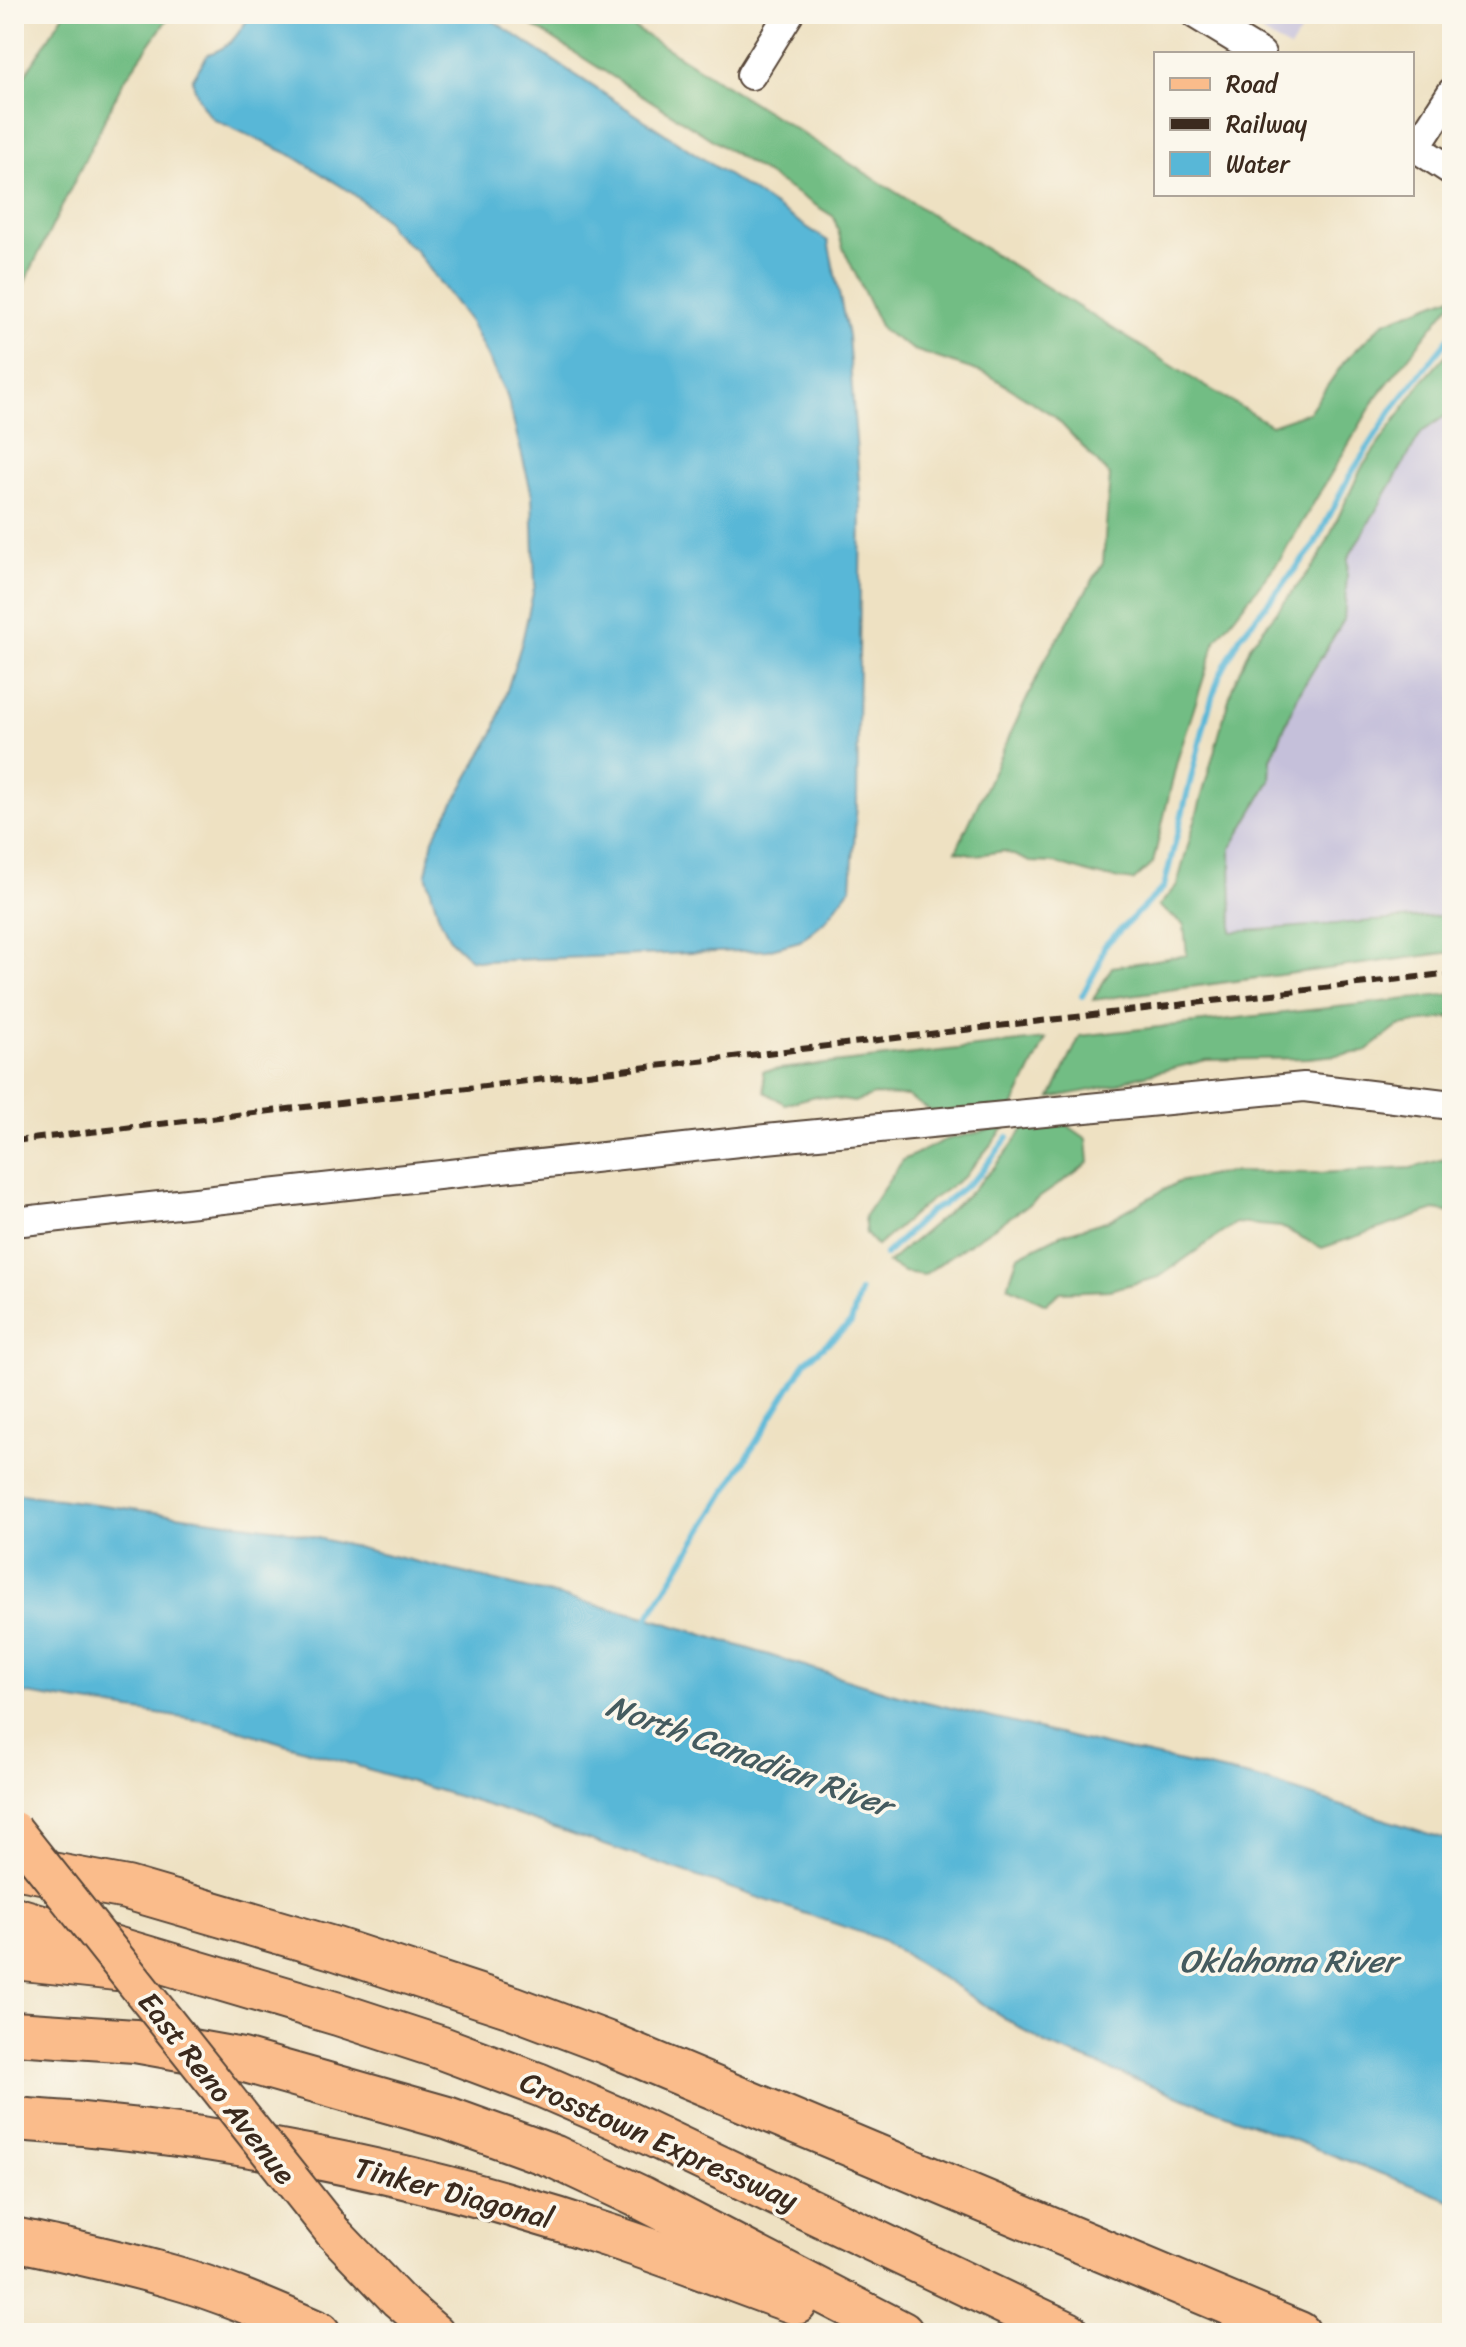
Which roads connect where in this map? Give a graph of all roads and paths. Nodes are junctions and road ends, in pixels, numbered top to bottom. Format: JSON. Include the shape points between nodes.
{"nodes":[{"id":1,"x":789,"y":14,"type":"edge"},
{"id":2,"x":1195,"y":14,"type":"edge"},
{"id":3,"x":1258,"y":52,"type":"edge"},
{"id":4,"x":751,"y":75,"type":"dead end"},
{"id":5,"x":1452,"y":92,"type":"edge"},
{"id":6,"x":1414,"y":146,"type":"edge"},
{"id":7,"x":1452,"y":171,"type":"edge"},
{"id":8,"x":1452,"y":1105,"type":"edge"},
{"id":9,"x":14,"y":1222,"type":"edge"},
{"id":10,"x":14,"y":1830,"type":"edge"},
{"id":11,"x":14,"y":1867,"type":"edge"},
{"id":12,"x":14,"y":1918,"type":"edge"},
{"id":13,"x":14,"y":1958,"type":"edge"},
{"id":14,"x":236,"y":1984,"type":"junction"},
{"id":15,"x":14,"y":2033,"type":"edge"},
{"id":16,"x":14,"y":2119,"type":"edge"},
{"id":17,"x":14,"y":2239,"type":"edge"},
{"id":18,"x":319,"y":2333,"type":"edge"},
{"id":19,"x":436,"y":2333,"type":"edge"},
{"id":20,"x":878,"y":2333,"type":"edge"},
{"id":21,"x":902,"y":2333,"type":"edge"},
{"id":22,"x":1068,"y":2333,"type":"edge"},
{"id":23,"x":1299,"y":2333,"type":"edge"}],
"edges":[{"from":1,"to":4,"type":"street"},
{"from":2,"to":3,"type":"street"},
{"from":5,"to":6,"type":"street"},
{"from":6,"to":7,"type":"street"},
{"from":8,"to":9,"type":"street","via":[[1304,1087],[766,1139]]},
{"from":10,"to":19,"type":"main road","name":"East Reno Avenue","bridge":true,"via":[[333,2232]]},
{"from":11,"to":23,"type":"highway","via":[[127,1888],[512,2007]]},
{"from":12,"to":14,"type":"highway"},
{"from":13,"to":14,"type":"highway"},
{"from":14,"to":22,"type":"highway","name":"Crosstown Expressway","via":[[439,2047],[540,2085]]},
{"from":15,"to":21,"type":"highway","via":[[135,2041],[242,2060],[447,2118],[555,2157]]},
{"from":16,"to":20,"type":"highway","name":"Tinker Diagonal","via":[[188,2135],[470,2194],[618,2238]]},
{"from":17,"to":18,"type":"highway","via":[[173,2276]]}]}
